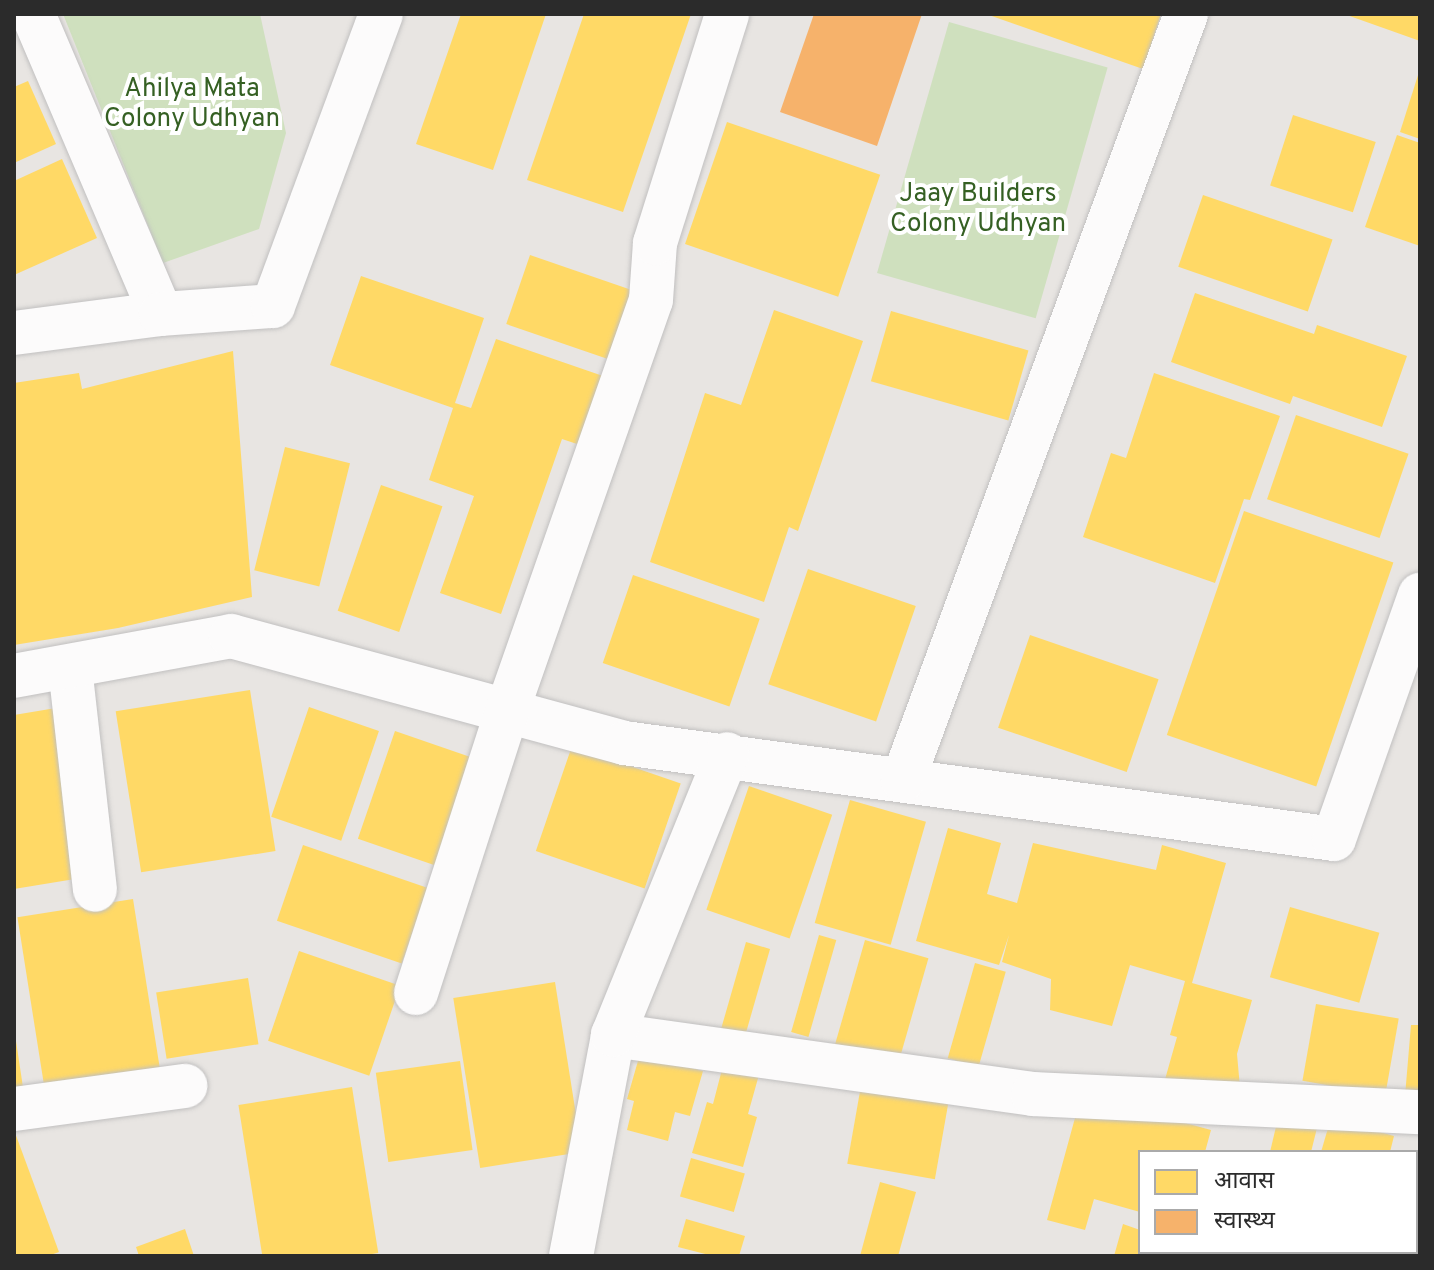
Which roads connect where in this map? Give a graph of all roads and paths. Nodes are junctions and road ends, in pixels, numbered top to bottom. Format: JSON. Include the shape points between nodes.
{"nodes":[{"id":1,"x":33,"y":14,"type":"edge"},
{"id":2,"x":381,"y":14,"type":"edge"},
{"id":3,"x":727,"y":14,"type":"edge"},
{"id":4,"x":1186,"y":14,"type":"edge"},
{"id":5,"x":161,"y":314,"type":"junction"},
{"id":6,"x":14,"y":333,"type":"edge"},
{"id":7,"x":1420,"y":595,"type":"edge"},
{"id":8,"x":70,"y":667,"type":"junction"},
{"id":9,"x":14,"y":676,"type":"edge"},
{"id":10,"x":507,"y":711,"type":"junction"},
{"id":11,"x":727,"y":754,"type":"junction"},
{"id":12,"x":903,"y":780,"type":"junction"},
{"id":13,"x":95,"y":890,"type":"dead end"},
{"id":14,"x":416,"y":993,"type":"dead end"},
{"id":15,"x":613,"y":1035,"type":"junction"},
{"id":16,"x":185,"y":1086,"type":"dead end"},
{"id":17,"x":14,"y":1109,"type":"edge"},
{"id":18,"x":1420,"y":1112,"type":"edge"},
{"id":19,"x":571,"y":1256,"type":"edge"}],
"edges":[{"from":1,"to":5,"type":"street"},
{"from":2,"to":5,"type":"street","via":[[273,306]]},
{"from":3,"to":10,"type":"street","via":[[655,243],[651,300]]},
{"from":4,"to":12,"type":"street"},
{"from":5,"to":6,"type":"street"},
{"from":7,"to":12,"type":"street","via":[[1334,839]]},
{"from":8,"to":9,"type":"street"},
{"from":8,"to":10,"type":"street","via":[[231,636]]},
{"from":8,"to":13,"type":"street"},
{"from":10,"to":11,"type":"street","via":[[624,743]]},
{"from":10,"to":14,"type":"street"},
{"from":11,"to":12,"type":"street"},
{"from":11,"to":15,"type":"street"},
{"from":15,"to":18,"type":"street","via":[[1033,1094]]},
{"from":15,"to":19,"type":"street"},
{"from":16,"to":17,"type":"street"}]}
